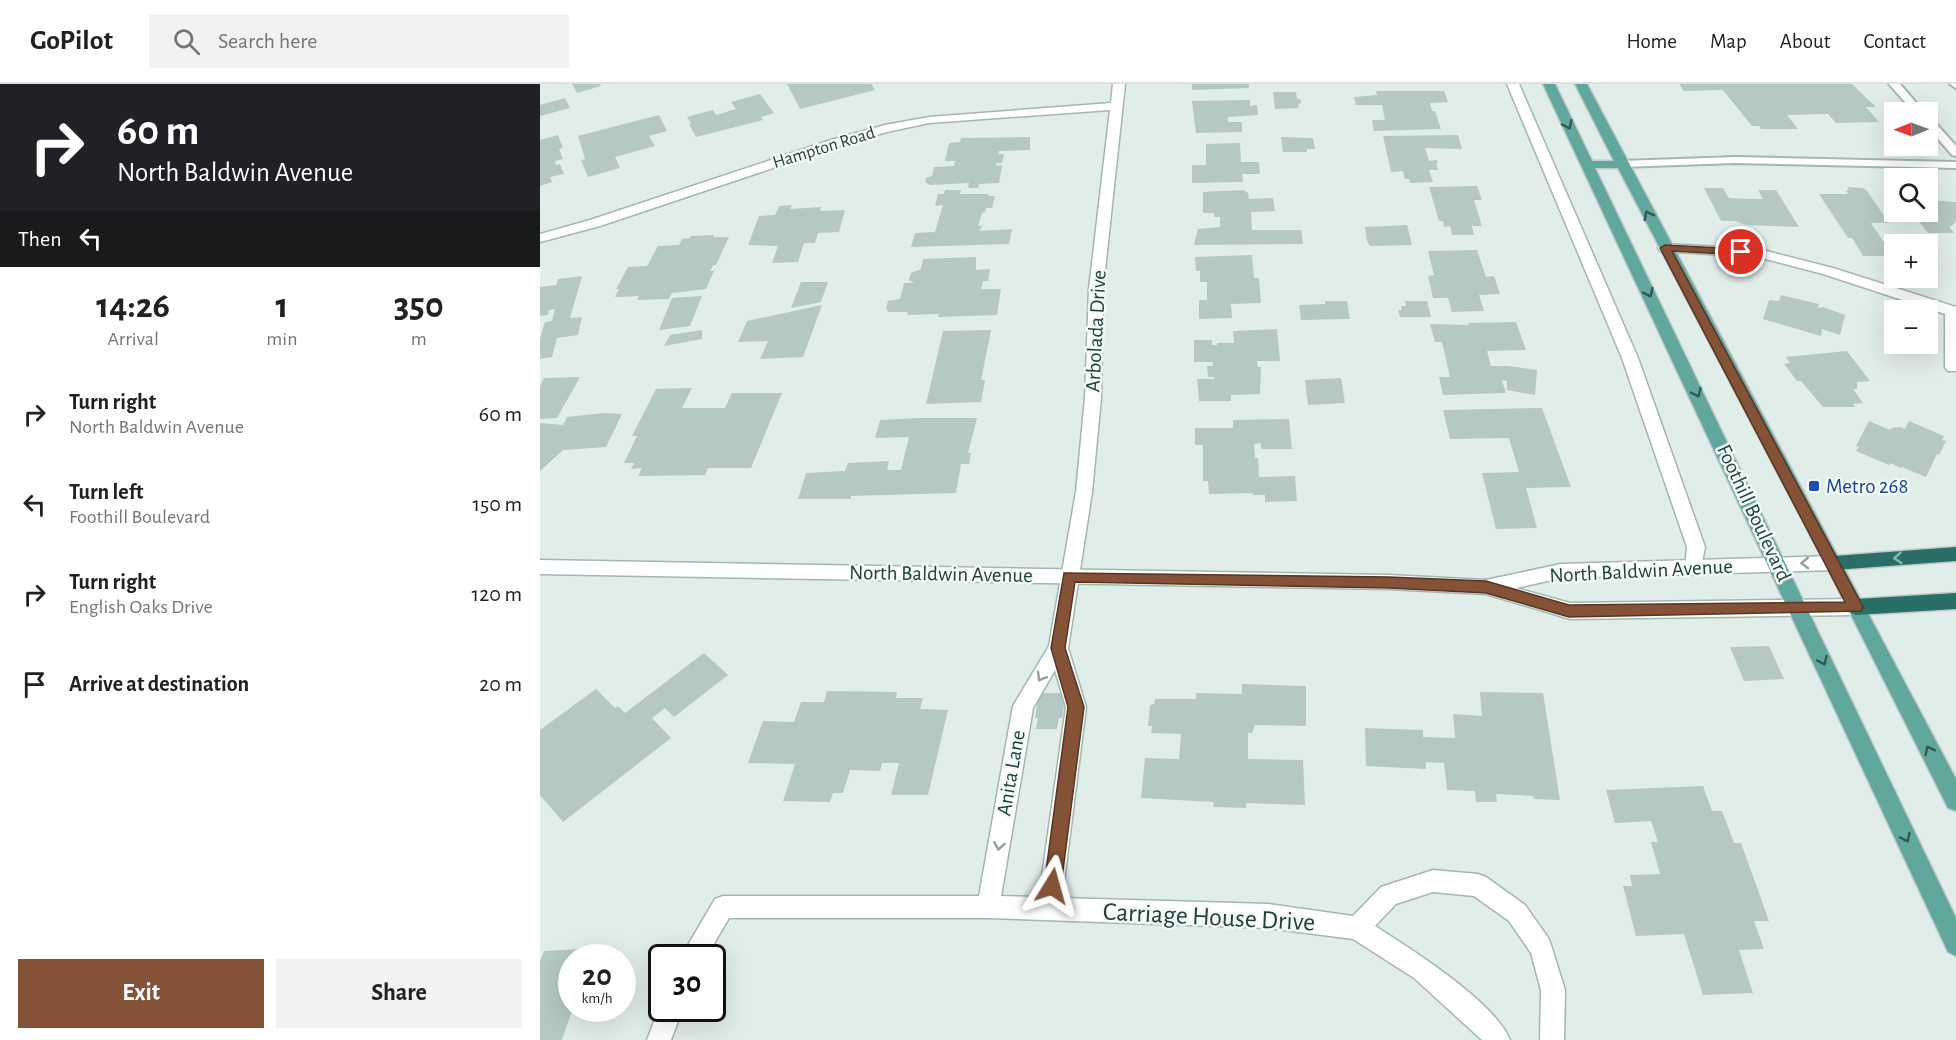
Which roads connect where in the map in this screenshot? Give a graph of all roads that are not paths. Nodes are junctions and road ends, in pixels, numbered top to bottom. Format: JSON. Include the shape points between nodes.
{"nodes":[{"id":1,"x":1119,"y":84,"type":"edge"},
{"id":2,"x":1513,"y":84,"type":"edge"},
{"id":3,"x":1549,"y":84,"type":"edge"},
{"id":4,"x":1581,"y":84,"type":"edge"},
{"id":5,"x":1894,"y":84,"type":"edge"},
{"id":6,"x":1911,"y":102,"type":"edge"},
{"id":7,"x":1117,"y":106,"type":"junction"},
{"id":8,"x":1938,"y":133,"type":"edge"},
{"id":9,"x":1956,"y":153,"type":"edge"},
{"id":10,"x":1622,"y":164,"type":"junction"},
{"id":11,"x":1587,"y":165,"type":"junction"},
{"id":12,"x":1956,"y":165,"type":"edge"},
{"id":13,"x":540,"y":238,"type":"edge"},
{"id":14,"x":1665,"y":248,"type":"junction"},
{"id":15,"x":1954,"y":310,"type":"edge"},
{"id":16,"x":1953,"y":367,"type":"dead end"},
{"id":17,"x":1956,"y":554,"type":"edge"},
{"id":18,"x":1834,"y":563,"type":"junction"},
{"id":19,"x":1777,"y":564,"type":"junction"},
{"id":20,"x":540,"y":567,"type":"edge"},
{"id":21,"x":1694,"y":568,"type":"junction"},
{"id":22,"x":1069,"y":577,"type":"junction"},
{"id":23,"x":1486,"y":587,"type":"junction"},
{"id":24,"x":1956,"y":601,"type":"edge"},
{"id":25,"x":1856,"y":607,"type":"junction"},
{"id":26,"x":1798,"y":609,"type":"junction"},
{"id":27,"x":1058,"y":648,"type":"junction"},
{"id":28,"x":1956,"y":801,"type":"edge"},
{"id":29,"x":988,"y":907,"type":"junction"},
{"id":30,"x":1049,"y":909,"type":"junction"},
{"id":31,"x":1356,"y":928,"type":"junction"},
{"id":32,"x":701,"y":944,"type":"edge"},
{"id":33,"x":1956,"y":944,"type":"edge"},
{"id":34,"x":666,"y":1022,"type":"edge"},
{"id":35,"x":659,"y":1040,"type":"edge"},
{"id":36,"x":1498,"y":1040,"type":"edge"},
{"id":37,"x":1552,"y":1040,"type":"edge"}],
"edges":[{"from":1,"to":7,"type":"street","name":"Arbolada Drive"},
{"from":2,"to":21,"type":"street","via":[[1630,358],[1696,547]]},
{"from":3,"to":11,"type":"main road","name":"Foothill Boulevard","one_way":true},
{"from":4,"to":10,"type":"main road","name":"Foothill Boulevard"},
{"from":5,"to":6,"type":"lane"},
{"from":7,"to":13,"type":"street","name":"Hampton Road","via":[[929,120],[885,129]]},
{"from":7,"to":22,"type":"street","name":"Arbolada Drive","via":[[1096,289],[1093,398],[1084,492]]},
{"from":8,"to":9,"type":"lane"},
{"from":10,"to":11,"type":"main road"},
{"from":10,"to":12,"type":"lane","via":[[1735,160]]},
{"from":14,"to":10,"type":"main road","name":"Foothill Boulevard","one_way":true},
{"from":11,"to":19,"type":"main road","name":"Foothill Boulevard","one_way":true},
{"from":14,"to":15,"type":"street","via":[[1758,253]]},
{"from":14,"to":18,"type":"main road","name":"Foothill Boulevard"},
{"from":15,"to":16,"type":"street"},
{"from":17,"to":18,"type":"highway","one_way":true},
{"from":18,"to":19,"type":"street","name":"North Baldwin Avenue","one_way":true},
{"from":18,"to":25,"type":"main road","name":"Foothill Boulevard"},
{"from":19,"to":21,"type":"street","name":"North Baldwin Avenue"},
{"from":19,"to":26,"type":"main road","name":"Foothill Boulevard"},
{"from":20,"to":22,"type":"street","name":"North Baldwin Avenue"},
{"from":21,"to":23,"type":"street","name":"North Baldwin Avenue","via":[[1561,571]]},
{"from":22,"to":23,"type":"street","name":"North Baldwin Avenue"},
{"from":22,"to":27,"type":"street","name":"Anita Lane"},
{"from":23,"to":26,"type":"street","name":"North Baldwin Avenue","via":[[1569,611]]},
{"from":24,"to":25,"type":"highway"},
{"from":25,"to":26,"type":"street","name":"North Baldwin Avenue"},
{"from":28,"to":25,"type":"main road","name":"Foothill Boulevard","one_way":true},
{"from":26,"to":33,"type":"main road","name":"Foothill Boulevard","one_way":true},
{"from":27,"to":29,"type":"street","name":"Anita Lane","one_way":true,"via":[[1023,706]]},
{"from":27,"to":30,"type":"street","name":"Anita Lane","via":[[1076,707]]},
{"from":29,"to":30,"type":"street","name":"Carriage House Drive"},
{"from":29,"to":32,"type":"street","name":"Carriage House Drive","via":[[723,907]]},
{"from":30,"to":31,"type":"street","name":"Carriage House Drive","via":[[1269,916]]},
{"from":31,"to":36,"type":"street","name":"Carriage House Drive","via":[[1422,970],[1486,1024]]},
{"from":31,"to":37,"type":"street","via":[[1389,895],[1433,880],[1478,885],[1517,913],[1541,947],[1553,990]]},
{"from":34,"to":35,"type":"street"}]}
